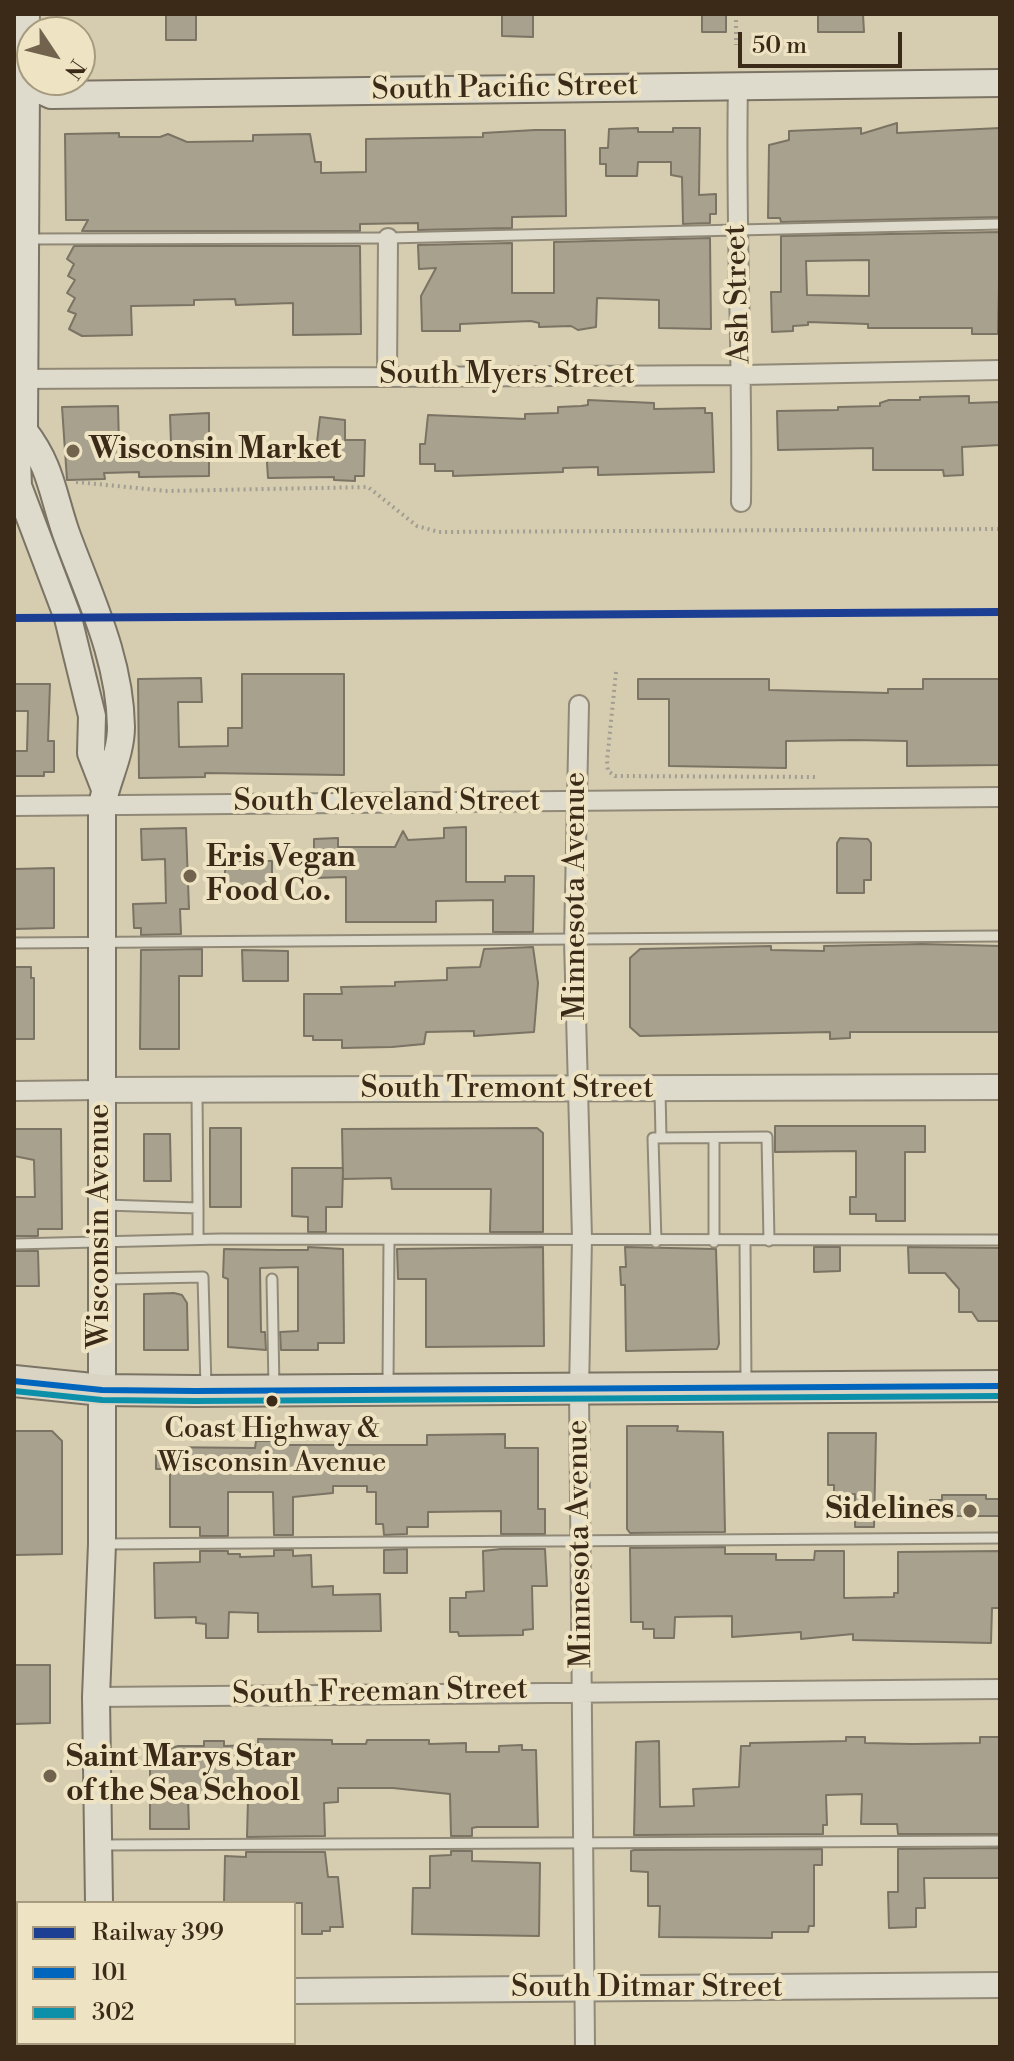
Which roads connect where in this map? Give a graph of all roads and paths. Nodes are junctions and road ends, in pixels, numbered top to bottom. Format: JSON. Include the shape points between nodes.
{"nodes":[{"id":1,"x":736,"y":14,"type":"edge"},
{"id":2,"x":736,"y":45,"type":"dead end"},
{"id":3,"x":1000,"y":83,"type":"edge"},
{"id":4,"x":738,"y":86,"type":"junction"},
{"id":5,"x":96,"y":94,"type":"edge"},
{"id":6,"x":20,"y":96,"type":"edge"},
{"id":7,"x":1000,"y":224,"type":"edge"},
{"id":8,"x":735,"y":231,"type":"junction"},
{"id":9,"x":388,"y":238,"type":"junction"},
{"id":10,"x":20,"y":239,"type":"edge"},
{"id":11,"x":1000,"y":370,"type":"edge"},
{"id":12,"x":742,"y":375,"type":"junction"},
{"id":13,"x":387,"y":376,"type":"junction"},
{"id":14,"x":18,"y":379,"type":"edge"},
{"id":15,"x":24,"y":431,"type":"junction"},
{"id":16,"x":52,"y":484,"type":"junction"},
{"id":17,"x":741,"y":502,"type":"dead end"},
{"id":18,"x":1000,"y":529,"type":"edge"},
{"id":19,"x":616,"y":672,"type":"dead end"},
{"id":20,"x":579,"y":705,"type":"dead end"},
{"id":21,"x":831,"y":777,"type":"dead end"},
{"id":22,"x":104,"y":797,"type":"junction"},
{"id":23,"x":1000,"y":797,"type":"edge"},
{"id":24,"x":575,"y":802,"type":"junction"},
{"id":25,"x":14,"y":806,"type":"edge"},
{"id":26,"x":1000,"y":936,"type":"edge"},
{"id":27,"x":574,"y":941,"type":"junction"},
{"id":28,"x":14,"y":943,"type":"edge"},
{"id":29,"x":100,"y":943,"type":"junction"},
{"id":30,"x":1000,"y":1087,"type":"edge"},
{"id":31,"x":660,"y":1089,"type":"junction"},
{"id":32,"x":100,"y":1090,"type":"junction"},
{"id":33,"x":578,"y":1090,"type":"junction"},
{"id":34,"x":14,"y":1091,"type":"edge"},
{"id":35,"x":197,"y":1091,"type":"junction"},
{"id":36,"x":661,"y":1138,"type":"junction"},
{"id":37,"x":714,"y":1139,"type":"junction"},
{"id":38,"x":101,"y":1205,"type":"junction"},
{"id":39,"x":198,"y":1208,"type":"junction"},
{"id":40,"x":582,"y":1238,"type":"junction"},
{"id":41,"x":198,"y":1239,"type":"junction"},
{"id":42,"x":389,"y":1240,"type":"junction"},
{"id":43,"x":1000,"y":1240,"type":"edge"},
{"id":44,"x":101,"y":1241,"type":"junction"},
{"id":45,"x":769,"y":1241,"type":"junction"},
{"id":46,"x":656,"y":1242,"type":"junction"},
{"id":47,"x":714,"y":1242,"type":"junction"},
{"id":48,"x":745,"y":1242,"type":"junction"},
{"id":49,"x":14,"y":1244,"type":"edge"},
{"id":50,"x":101,"y":1279,"type":"junction"},
{"id":51,"x":272,"y":1279,"type":"dead end"},
{"id":52,"x":14,"y":1381,"type":"edge"},
{"id":53,"x":1000,"y":1386,"type":"edge"},
{"id":54,"x":746,"y":1389,"type":"junction"},
{"id":55,"x":102,"y":1390,"type":"junction"},
{"id":56,"x":200,"y":1391,"type":"junction"},
{"id":57,"x":274,"y":1391,"type":"junction"},
{"id":58,"x":388,"y":1391,"type":"junction"},
{"id":59,"x":579,"y":1391,"type":"junction"},
{"id":60,"x":1000,"y":1538,"type":"edge"},
{"id":61,"x":580,"y":1543,"type":"junction"},
{"id":62,"x":102,"y":1544,"type":"junction"},
{"id":63,"x":1000,"y":1689,"type":"edge"},
{"id":64,"x":582,"y":1691,"type":"junction"},
{"id":65,"x":96,"y":1697,"type":"junction"},
{"id":66,"x":1000,"y":1841,"type":"edge"},
{"id":67,"x":583,"y":1843,"type":"junction"},
{"id":68,"x":99,"y":1845,"type":"junction"},
{"id":69,"x":99,"y":1901,"type":"edge"},
{"id":70,"x":1000,"y":1985,"type":"edge"},
{"id":71,"x":584,"y":1990,"type":"junction"},
{"id":72,"x":296,"y":1991,"type":"edge"},
{"id":73,"x":585,"y":2047,"type":"edge"}],
"edges":[{"from":1,"to":2,"type":"path"},
{"from":3,"to":4,"type":"main road","name":"South Pacific Street"},
{"from":4,"to":5,"type":"main road","name":"South Pacific Street"},
{"from":4,"to":8,"type":"street","name":"Ash Street"},
{"from":6,"to":10,"type":"main road","name":"Wisconsin Avenue"},
{"from":7,"to":8,"type":"lane"},
{"from":8,"to":9,"type":"lane"},
{"from":8,"to":12,"type":"street","name":"Ash Street"},
{"from":9,"to":10,"type":"lane"},
{"from":9,"to":13,"type":"street"},
{"from":10,"to":14,"type":"main road","name":"Wisconsin Avenue"},
{"from":11,"to":12,"type":"street","name":"South Myers Street"},
{"from":12,"to":13,"type":"street","name":"South Myers Street"},
{"from":12,"to":17,"type":"street","name":"Ash Street"},
{"from":13,"to":14,"type":"street","name":"South Myers Street"},
{"from":14,"to":15,"type":"main road","name":"Wisconsin Avenue"},
{"from":15,"to":16,"type":"main road","name":"Wisconsin Avenue","via":[[43,455]]},
{"from":15,"to":22,"type":"main road","name":"Wisconsin Avenue","via":[[18,486],[68,618],[92,716],[91,753]]},
{"from":16,"to":18,"type":"path","via":[[167,491],[368,487],[417,526],[439,532]]},
{"from":16,"to":22,"type":"main road","name":"Wisconsin Avenue","via":[[106,637],[119,696],[121,731]]},
{"from":19,"to":21,"type":"path","via":[[607,761],[615,776]]},
{"from":20,"to":24,"type":"street","name":"Minnesota Avenue"},
{"from":22,"to":24,"type":"street","name":"South Cleveland Street"},
{"from":22,"to":25,"type":"street","name":"South Cleveland Street"},
{"from":22,"to":29,"type":"main road","name":"Wisconsin Avenue"},
{"from":23,"to":24,"type":"street","name":"South Cleveland Street"},
{"from":24,"to":27,"type":"street","name":"Minnesota Avenue"},
{"from":26,"to":27,"type":"lane"},
{"from":27,"to":29,"type":"lane"},
{"from":27,"to":33,"type":"street","name":"Minnesota Avenue"},
{"from":28,"to":29,"type":"lane"},
{"from":29,"to":32,"type":"main road","name":"Wisconsin Avenue"},
{"from":30,"to":31,"type":"street","name":"South Tremont Street"},
{"from":31,"to":33,"type":"street","name":"South Tremont Street"},
{"from":31,"to":36,"type":"lane"},
{"from":32,"to":34,"type":"street","name":"South Tremont Street"},
{"from":32,"to":35,"type":"street","name":"South Tremont Street"},
{"from":32,"to":38,"type":"main road","name":"Wisconsin Avenue"},
{"from":33,"to":35,"type":"street","name":"South Tremont Street"},
{"from":33,"to":40,"type":"street","name":"Minnesota Avenue"},
{"from":35,"to":39,"type":"lane"},
{"from":36,"to":37,"type":"lane"},
{"from":36,"to":46,"type":"lane","via":[[653,1138]]},
{"from":37,"to":45,"type":"lane","via":[[767,1137]]},
{"from":37,"to":47,"type":"lane"},
{"from":38,"to":39,"type":"lane"},
{"from":38,"to":44,"type":"main road","name":"Wisconsin Avenue"},
{"from":39,"to":41,"type":"lane"},
{"from":40,"to":42,"type":"lane"},
{"from":40,"to":46,"type":"lane"},
{"from":40,"to":59,"type":"street","name":"Minnesota Avenue"},
{"from":41,"to":42,"type":"lane"},
{"from":41,"to":44,"type":"lane"},
{"from":42,"to":58,"type":"lane"},
{"from":43,"to":45,"type":"lane"},
{"from":44,"to":49,"type":"lane"},
{"from":44,"to":50,"type":"main road","name":"Wisconsin Avenue"},
{"from":45,"to":48,"type":"lane"},
{"from":46,"to":47,"type":"lane"},
{"from":47,"to":48,"type":"lane"},
{"from":48,"to":54,"type":"lane"},
{"from":50,"to":55,"type":"main road","name":"Wisconsin Avenue"},
{"from":50,"to":56,"type":"lane","via":[[203,1277]]},
{"from":51,"to":57,"type":"lane"},
{"from":52,"to":55,"type":"main road"},
{"from":53,"to":54,"type":"main road"},
{"from":54,"to":59,"type":"main road"},
{"from":55,"to":56,"type":"main road"},
{"from":55,"to":62,"type":"main road","name":"Wisconsin Avenue"},
{"from":56,"to":57,"type":"main road"},
{"from":57,"to":58,"type":"main road"},
{"from":58,"to":59,"type":"main road"},
{"from":59,"to":61,"type":"street","name":"Minnesota Avenue"},
{"from":60,"to":61,"type":"lane"},
{"from":61,"to":62,"type":"lane"},
{"from":61,"to":64,"type":"street","name":"Minnesota Avenue"},
{"from":62,"to":65,"type":"main road","name":"Wisconsin Avenue"},
{"from":63,"to":64,"type":"street","name":"South Freeman Street"},
{"from":64,"to":65,"type":"street","name":"South Freeman Street"},
{"from":64,"to":67,"type":"street","name":"Minnesota Avenue"},
{"from":65,"to":68,"type":"main road","name":"Wisconsin Avenue"},
{"from":66,"to":67,"type":"lane"},
{"from":67,"to":68,"type":"lane"},
{"from":67,"to":71,"type":"street","name":"Minnesota Avenue"},
{"from":68,"to":69,"type":"main road","name":"Wisconsin Avenue"},
{"from":70,"to":71,"type":"street","name":"South Ditmar Street"},
{"from":71,"to":72,"type":"street","name":"South Ditmar Street"},
{"from":71,"to":73,"type":"street","name":"Minnesota Avenue"}]}
